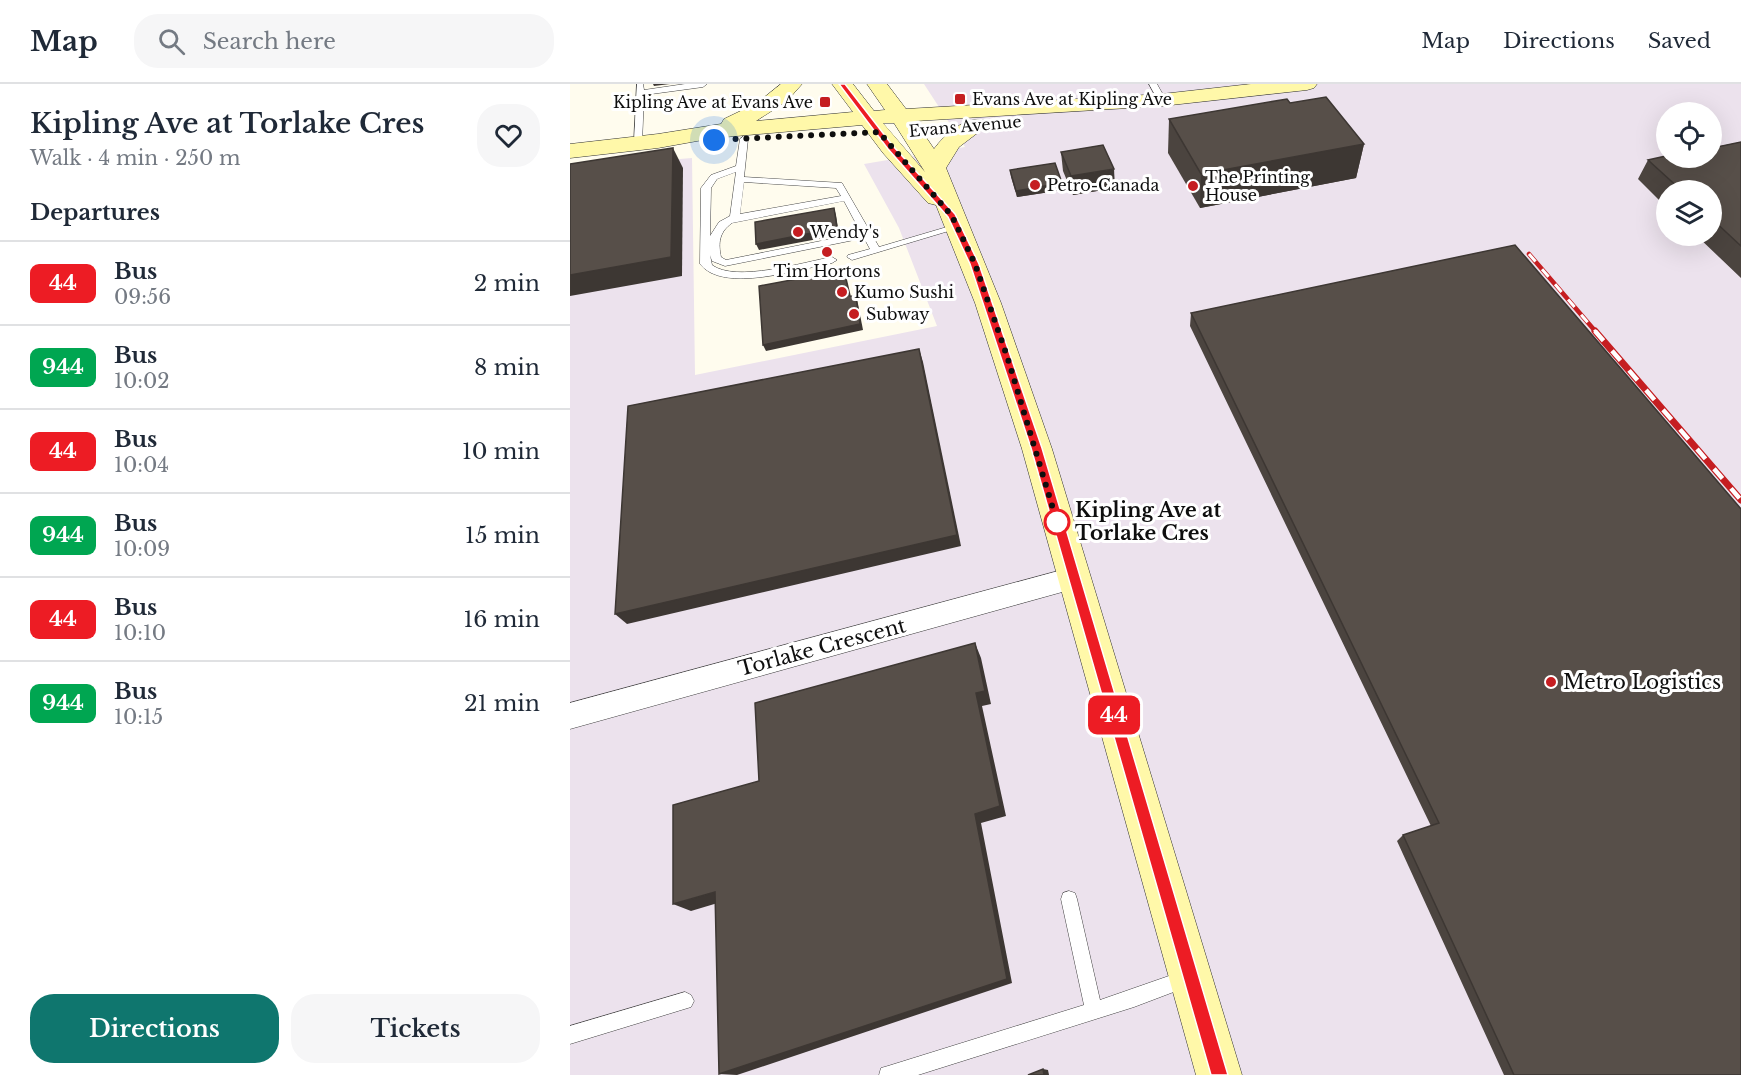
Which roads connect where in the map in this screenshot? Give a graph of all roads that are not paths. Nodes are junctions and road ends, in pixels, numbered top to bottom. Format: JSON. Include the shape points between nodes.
{"nodes":[{"id":1,"x":703,"y":84,"type":"edge"},
{"id":2,"x":792,"y":84,"type":"edge"},
{"id":3,"x":842,"y":84,"type":"edge"},
{"id":4,"x":877,"y":84,"type":"edge"},
{"id":5,"x":1307,"y":84,"type":"edge"},
{"id":6,"x":640,"y":89,"type":"edge"},
{"id":7,"x":1158,"y":92,"type":"edge"},
{"id":8,"x":906,"y":123,"type":"junction"},
{"id":9,"x":874,"y":125,"type":"junction"},
{"id":10,"x":977,"y":125,"type":"junction"},
{"id":11,"x":714,"y":131,"type":"junction"},
{"id":12,"x":744,"y":139,"type":"junction"},
{"id":13,"x":648,"y":142,"type":"junction"},
{"id":14,"x":570,"y":151,"type":"edge"},
{"id":15,"x":741,"y":167,"type":"junction"},
{"id":16,"x":934,"y":168,"type":"junction"},
{"id":17,"x":739,"y":179,"type":"junction"},
{"id":18,"x":847,"y":198,"type":"junction"},
{"id":19,"x":735,"y":218,"type":"junction"},
{"id":20,"x":955,"y":221,"type":"junction"},
{"id":21,"x":866,"y":235,"type":"junction"},
{"id":22,"x":876,"y":250,"type":"junction"},
{"id":23,"x":852,"y":257,"type":"dead end"},
{"id":24,"x":832,"y":260,"type":"dead end"},
{"id":25,"x":1073,"y":578,"type":"junction"},
{"id":26,"x":570,"y":716,"type":"edge"},
{"id":27,"x":1070,"y":899,"type":"dead end"},
{"id":28,"x":1191,"y":978,"type":"junction"},
{"id":29,"x":685,"y":1001,"type":"dead end"},
{"id":30,"x":1094,"y":1011,"type":"junction"},
{"id":31,"x":570,"y":1035,"type":"edge"},
{"id":32,"x":888,"y":1075,"type":"edge"},
{"id":33,"x":1220,"y":1075,"type":"edge"}],
"edges":[{"from":1,"to":6,"type":"lane"},
{"from":2,"to":11,"type":"main road","via":[[755,114]]},
{"from":3,"to":9,"type":"main road"},
{"from":4,"to":8,"type":"main road"},
{"from":5,"to":7,"type":"main road","name":"Evans Avenue"},
{"from":6,"to":13,"type":"lane"},
{"from":7,"to":8,"type":"main road","name":"Evans Avenue"},
{"from":7,"to":10,"type":"main road","name":"Evans Avenue","via":[[1094,115]]},
{"from":8,"to":9,"type":"main road","name":"Evans Avenue"},
{"from":8,"to":10,"type":"main road","name":"Evans Avenue"},
{"from":8,"to":16,"type":"main road"},
{"from":9,"to":11,"type":"main road","name":"Evans Avenue"},
{"from":9,"to":12,"type":"main road","name":"Evans Avenue"},
{"from":9,"to":20,"type":"main road"},
{"from":10,"to":16,"type":"main road","via":[[954,138]]},
{"from":11,"to":13,"type":"main road","name":"Evans Avenue"},
{"from":12,"to":13,"type":"main road","name":"Evans Avenue"},
{"from":12,"to":15,"type":"lane"},
{"from":13,"to":14,"type":"main road","name":"Evans Avenue"},
{"from":15,"to":17,"type":"lane"},
{"from":15,"to":24,"type":"lane","via":[[714,177],[706,188],[705,264],[722,275]]},
{"from":16,"to":20,"type":"main road"},
{"from":17,"to":18,"type":"lane","via":[[839,185]]},
{"from":17,"to":19,"type":"lane"},
{"from":18,"to":19,"type":"lane"},
{"from":18,"to":21,"type":"lane"},
{"from":19,"to":21,"type":"lane","via":[[718,228],[714,236],[716,259],[725,263]]},
{"from":20,"to":22,"type":"lane"},
{"from":20,"to":25,"type":"main road","via":[[975,264],[1007,356]]},
{"from":21,"to":22,"type":"lane"},
{"from":22,"to":23,"type":"lane"},
{"from":25,"to":26,"type":"street","name":"Torlake Crescent"},
{"from":25,"to":28,"type":"main road"},
{"from":27,"to":30,"type":"lane"},
{"from":28,"to":30,"type":"lane"},
{"from":28,"to":33,"type":"main road"},
{"from":29,"to":31,"type":"lane"},
{"from":30,"to":32,"type":"lane"}]}
